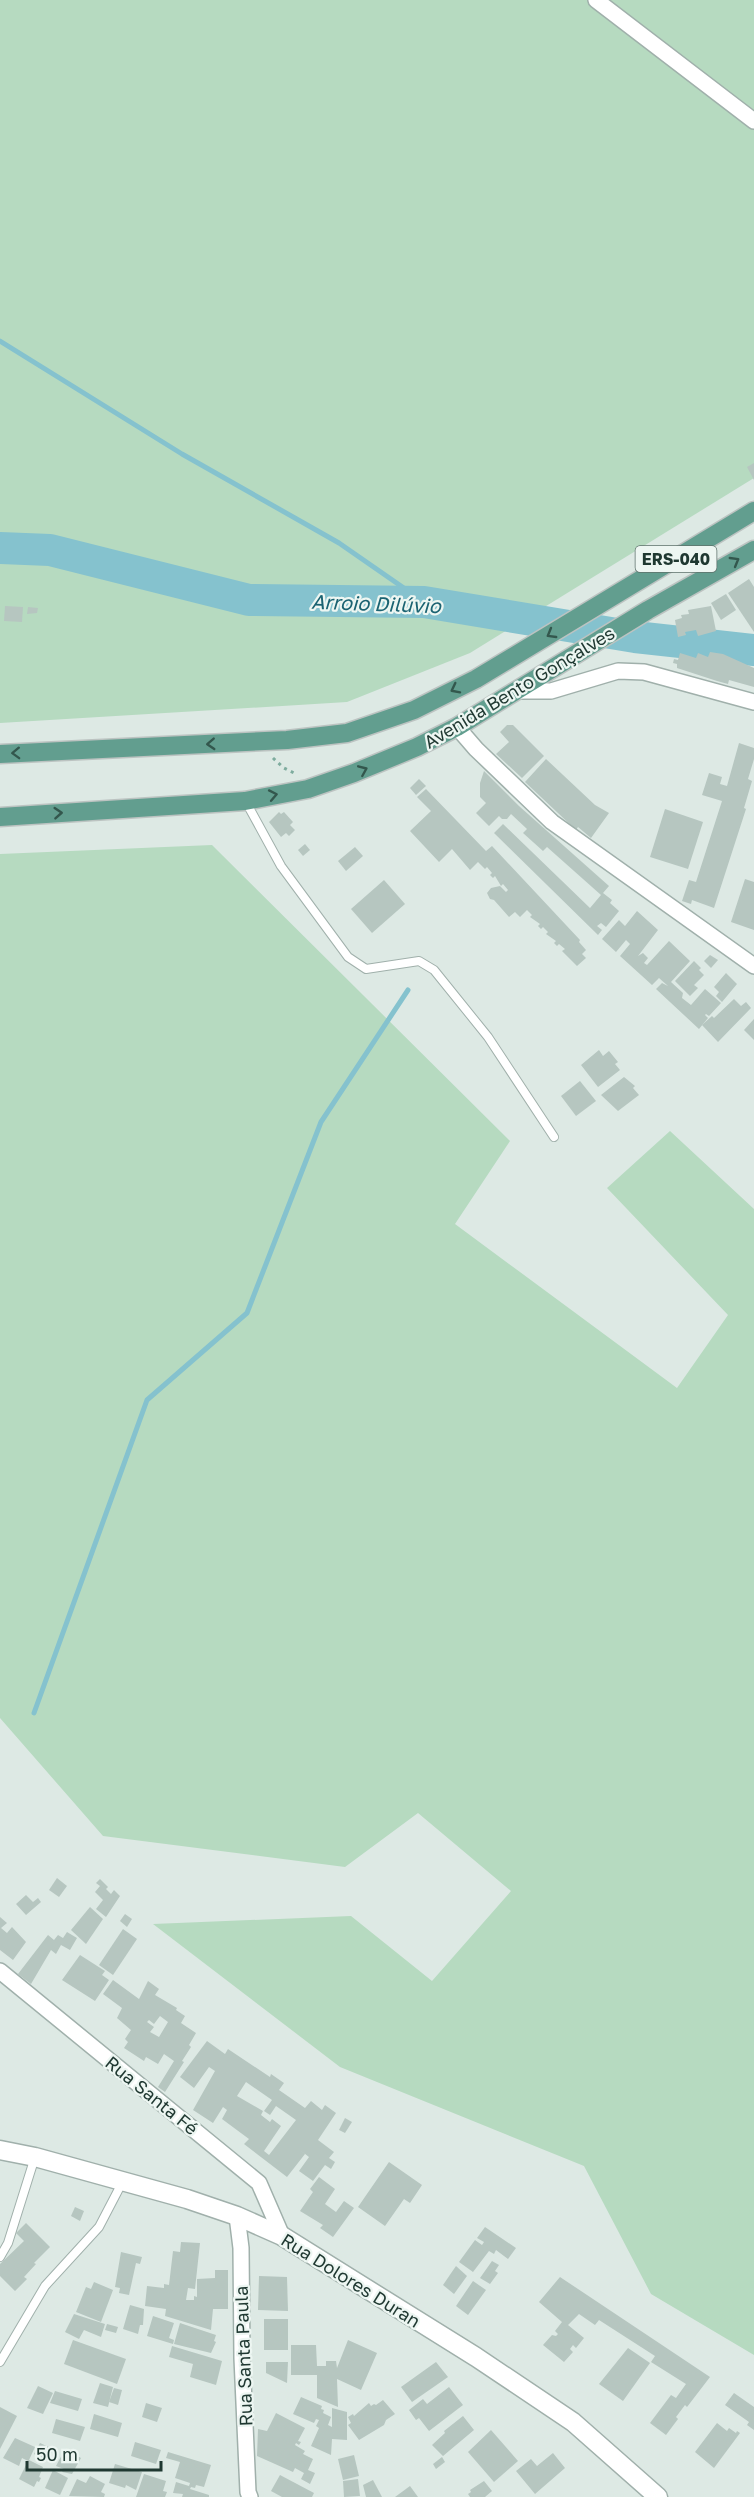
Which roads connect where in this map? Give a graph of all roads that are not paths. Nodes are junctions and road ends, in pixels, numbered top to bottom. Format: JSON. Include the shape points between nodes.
{"nodes":[{"id":1,"x":596,"y":0,"type":"edge"},
{"id":2,"x":754,"y":121,"type":"edge"},
{"id":3,"x":754,"y":511,"type":"edge"},
{"id":4,"x":754,"y":550,"type":"edge"},
{"id":5,"x":514,"y":692,"type":"junction"},
{"id":6,"x":754,"y":702,"type":"edge"},
{"id":7,"x":457,"y":727,"type":"junction"},
{"id":8,"x":0,"y":753,"type":"edge"},
{"id":9,"x":245,"y":801,"type":"junction"},
{"id":10,"x":0,"y":817,"type":"edge"},
{"id":11,"x":754,"y":966,"type":"edge"},
{"id":12,"x":554,"y":1137,"type":"dead end"},
{"id":13,"x":0,"y":1971,"type":"edge"},
{"id":14,"x":0,"y":2150,"type":"edge"},
{"id":15,"x":35,"y":2157,"type":"junction"},
{"id":16,"x":123,"y":2180,"type":"junction"},
{"id":17,"x":237,"y":2216,"type":"junction"},
{"id":18,"x":282,"y":2236,"type":"junction"},
{"id":19,"x":0,"y":2257,"type":"edge"},
{"id":20,"x":0,"y":2362,"type":"edge"},
{"id":21,"x":247,"y":2495,"type":"edge"},
{"id":22,"x":658,"y":2497,"type":"edge"}],
"edges":[{"from":1,"to":2,"type":"street"},
{"from":3,"to":8,"type":"main road","name":"Avenida Bento Gonçalves","number":"ERS-040","one_way":true,"via":[[476,679],[414,710],[347,734]]},
{"from":5,"to":4,"type":"main road","name":"Avenida Bento Gonçalves","number":"ERS-040","one_way":true},
{"from":5,"to":6,"type":"street","via":[[551,691],[618,671],[644,672]]},
{"from":5,"to":7,"type":"main road","name":"Avenida Bento Gonçalves"},
{"from":9,"to":7,"type":"main road","name":"Avenida Bento Gonçalves","one_way":true,"via":[[308,789],[375,765]]},
{"from":7,"to":11,"type":"street","via":[[552,822]]},
{"from":10,"to":9,"type":"main road","name":"Avenida Bento Gonçalves","one_way":true},
{"from":9,"to":12,"type":"lane","via":[[280,866],[348,957],[366,969],[419,961],[434,970],[488,1037]]},
{"from":13,"to":18,"type":"street","name":"Rua Santa Fé","via":[[259,2183]]},
{"from":14,"to":15,"type":"street","name":"Rua Dolores Duran"},
{"from":15,"to":16,"type":"street","name":"Rua Dolores Duran"},
{"from":15,"to":19,"type":"lane"},
{"from":16,"to":17,"type":"street","name":"Rua Dolores Duran"},
{"from":16,"to":20,"type":"lane","via":[[99,2227],[45,2286]]},
{"from":17,"to":18,"type":"street","name":"Rua Dolores Duran"},
{"from":17,"to":21,"type":"street","name":"Rua Santa Paula"},
{"from":18,"to":22,"type":"street","name":"Rua Dolores Duran","via":[[573,2422]]}]}
